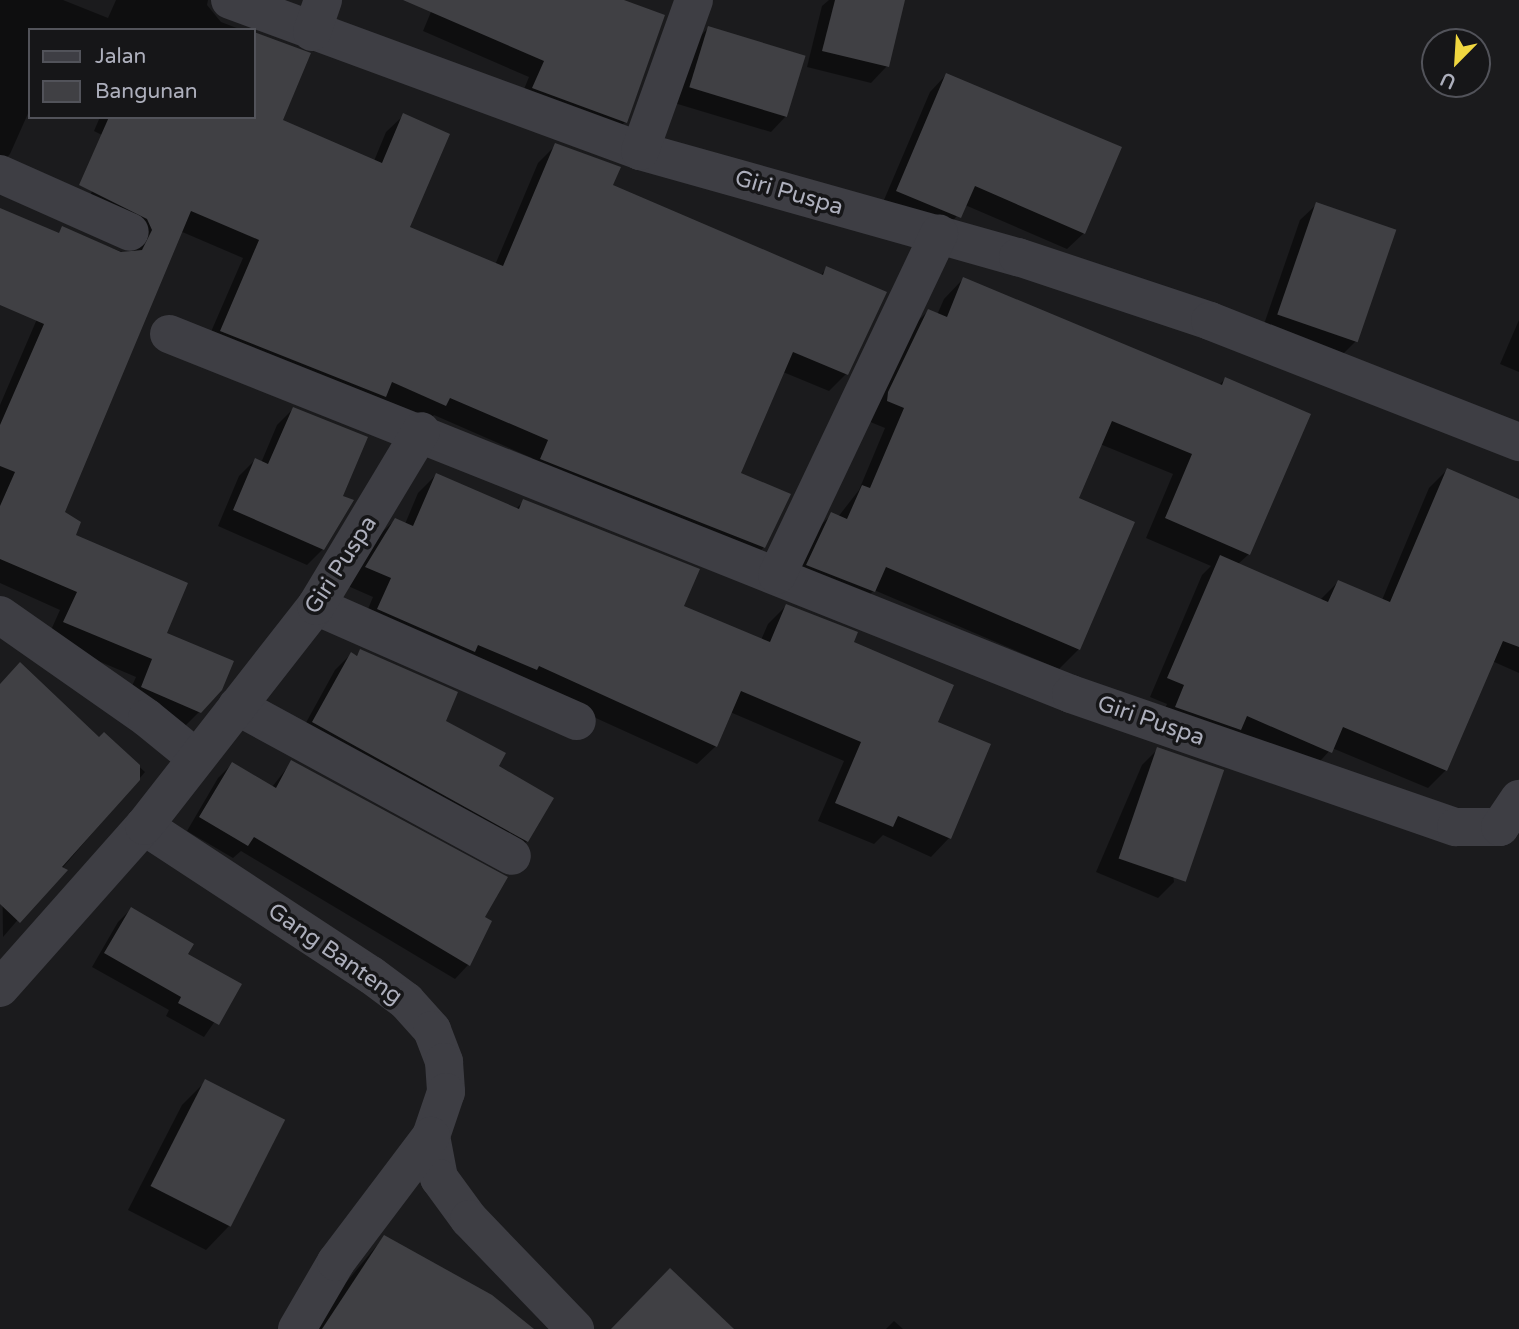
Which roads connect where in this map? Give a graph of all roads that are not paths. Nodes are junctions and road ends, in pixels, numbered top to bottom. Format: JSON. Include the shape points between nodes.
{"nodes":[{"id":1,"x":230,"y":0,"type":"edge"},
{"id":2,"x":694,"y":0,"type":"edge"},
{"id":3,"x":317,"y":16,"type":"edge"},
{"id":4,"x":640,"y":150,"type":"junction"},
{"id":5,"x":0,"y":174,"type":"edge"},
{"id":6,"x":130,"y":232,"type":"dead end"},
{"id":7,"x":939,"y":234,"type":"junction"},
{"id":8,"x":169,"y":334,"type":"dead end"},
{"id":9,"x":421,"y":431,"type":"junction"},
{"id":10,"x":1519,"y":442,"type":"edge"},
{"id":11,"x":777,"y":575,"type":"junction"},
{"id":12,"x":316,"y":606,"type":"junction"},
{"id":13,"x":0,"y":615,"type":"edge"},
{"id":14,"x":237,"y":706,"type":"junction"},
{"id":15,"x":577,"y":721,"type":"dead end"},
{"id":16,"x":196,"y":758,"type":"junction"},
{"id":17,"x":1519,"y":799,"type":"edge"},
{"id":18,"x":144,"y":826,"type":"junction"},
{"id":19,"x":512,"y":856,"type":"dead end"},
{"id":20,"x":6,"y":966,"type":"edge"},
{"id":21,"x":430,"y":1136,"type":"junction"},
{"id":22,"x":297,"y":1329,"type":"edge"},
{"id":23,"x":575,"y":1329,"type":"edge"}],
"edges":[{"from":1,"to":3,"type":"street","name":"Giri Puspa"},
{"from":2,"to":4,"type":"street"},
{"from":3,"to":4,"type":"street","name":"Giri Puspa"},
{"from":4,"to":7,"type":"street","name":"Giri Puspa"},
{"from":5,"to":6,"type":"street"},
{"from":7,"to":10,"type":"street","name":"Giri Puspa","via":[[1210,321]]},
{"from":7,"to":11,"type":"street"},
{"from":8,"to":9,"type":"street"},
{"from":9,"to":11,"type":"street","name":"Giri Puspa"},
{"from":9,"to":12,"type":"street","name":"Giri Puspa"},
{"from":11,"to":17,"type":"street","name":"Giri Puspa","via":[[1071,694],[1456,827],[1500,827]]},
{"from":12,"to":14,"type":"street","name":"Giri Puspa"},
{"from":12,"to":15,"type":"street"},
{"from":13,"to":16,"type":"street"},
{"from":14,"to":16,"type":"street","name":"Giri Puspa"},
{"from":14,"to":19,"type":"street"},
{"from":16,"to":18,"type":"street","name":"Giri Puspa"},
{"from":18,"to":20,"type":"street","name":"Giri Puspa"},
{"from":18,"to":21,"type":"street","name":"Gang Banteng","via":[[406,1001],[432,1030],[444,1062],[446,1092]]},
{"from":21,"to":22,"type":"street","name":"Gang Banteng","via":[[336,1262]]},
{"from":21,"to":23,"type":"street","via":[[439,1178],[468,1219]]}]}
